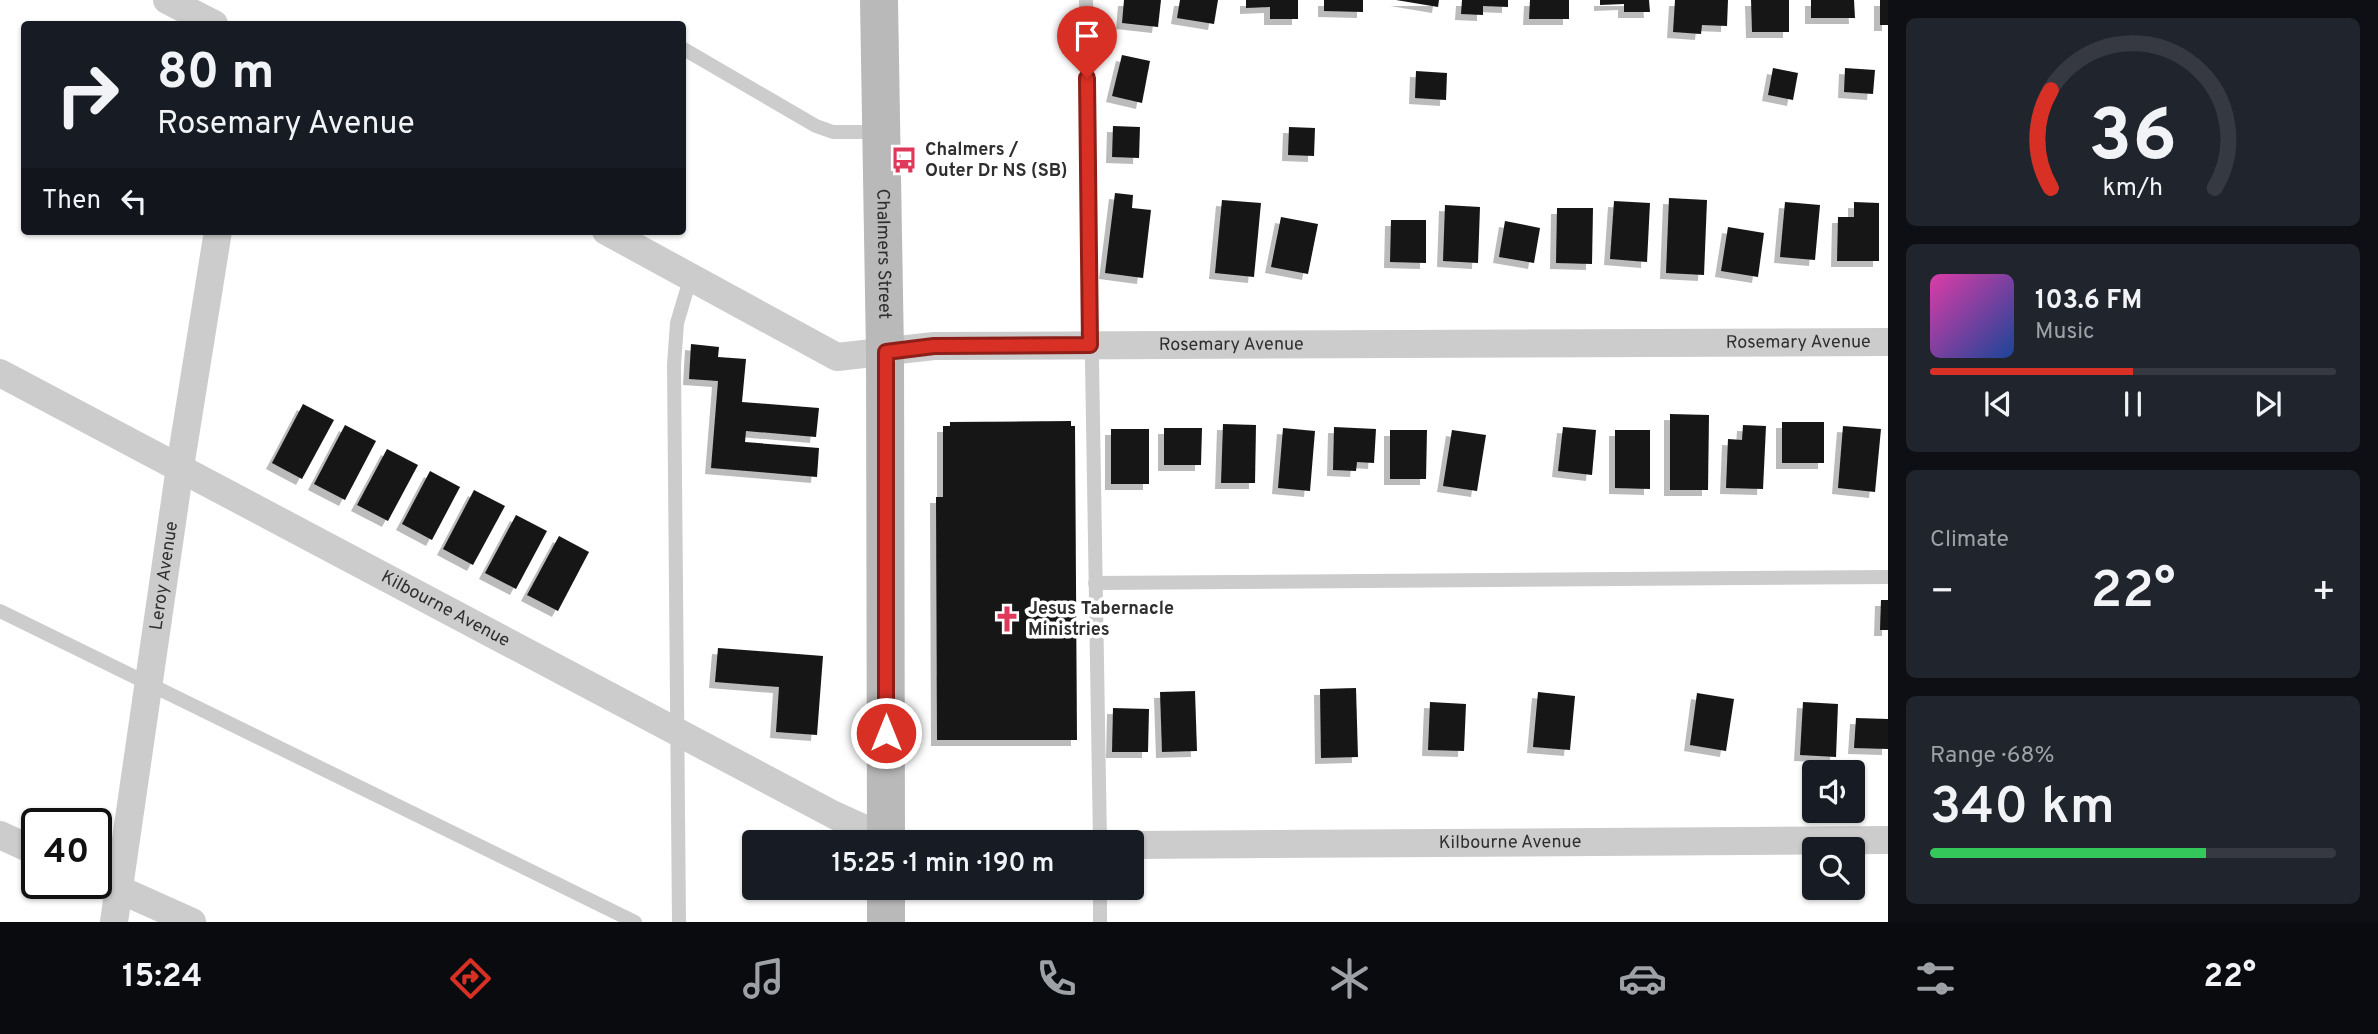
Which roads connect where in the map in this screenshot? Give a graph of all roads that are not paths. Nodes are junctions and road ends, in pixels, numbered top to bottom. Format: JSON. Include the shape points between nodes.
{"nodes":[{"id":1,"x":167,"y":0,"type":"edge"},
{"id":2,"x":879,"y":0,"type":"edge"},
{"id":3,"x":1086,"y":0,"type":"edge"},
{"id":4,"x":208,"y":21,"type":"edge"},
{"id":5,"x":686,"y":50,"type":"edge"},
{"id":6,"x":880,"y":132,"type":"junction"},
{"id":7,"x":217,"y":235,"type":"edge"},
{"id":8,"x":614,"y":235,"type":"edge"},
{"id":9,"x":691,"y":276,"type":"junction"},
{"id":10,"x":1888,"y":342,"type":"edge"},
{"id":11,"x":1090,"y":345,"type":"junction"},
{"id":12,"x":886,"y":352,"type":"junction"},
{"id":13,"x":0,"y":373,"type":"edge"},
{"id":14,"x":180,"y":467,"type":"junction"},
{"id":15,"x":1888,"y":577,"type":"edge"},
{"id":16,"x":1095,"y":583,"type":"junction"},
{"id":17,"x":0,"y":611,"type":"edge"},
{"id":18,"x":148,"y":684,"type":"junction"},
{"id":19,"x":678,"y":733,"type":"junction"},
{"id":20,"x":867,"y":830,"type":"edge"},
{"id":21,"x":888,"y":830,"type":"edge"},
{"id":22,"x":1100,"y":830,"type":"edge"},
{"id":23,"x":0,"y":835,"type":"edge"},
{"id":24,"x":1888,"y":840,"type":"edge"},
{"id":25,"x":21,"y":845,"type":"edge"},
{"id":26,"x":1144,"y":845,"type":"edge"},
{"id":27,"x":112,"y":864,"type":"edge"},
{"id":28,"x":112,"y":886,"type":"edge"},
{"id":29,"x":110,"y":899,"type":"edge"},
{"id":30,"x":886,"y":900,"type":"edge"},
{"id":31,"x":1100,"y":900,"type":"edge"},
{"id":32,"x":114,"y":922,"type":"edge"},
{"id":33,"x":192,"y":922,"type":"edge"},
{"id":34,"x":635,"y":922,"type":"edge"},
{"id":35,"x":679,"y":922,"type":"edge"},
{"id":36,"x":886,"y":922,"type":"edge"},
{"id":37,"x":1100,"y":922,"type":"edge"}],
"edges":[{"from":1,"to":4,"type":"street"},
{"from":2,"to":6,"type":"street","name":"Chalmers Street"},
{"from":3,"to":11,"type":"lane"},
{"from":5,"to":6,"type":"lane","via":[[816,126],[833,132]]},
{"from":6,"to":12,"type":"street","name":"Chalmers Street"},
{"from":7,"to":14,"type":"street","name":"Leroy Avenue"},
{"from":8,"to":9,"type":"street","name":"Rosemary Avenue"},
{"from":9,"to":12,"type":"street","name":"Rosemary Avenue","via":[[837,357]]},
{"from":9,"to":19,"type":"lane","via":[[677,323],[674,365]]},
{"from":10,"to":11,"type":"street","name":"Rosemary Avenue"},
{"from":11,"to":12,"type":"street","name":"Rosemary Avenue","via":[[934,346]]},
{"from":11,"to":16,"type":"lane"},
{"from":12,"to":21,"type":"street","name":"Chalmers Street"},
{"from":13,"to":14,"type":"street","name":"Kilbourne Avenue"},
{"from":14,"to":18,"type":"street","name":"Leroy Avenue"},
{"from":14,"to":19,"type":"street","name":"Kilbourne Avenue"},
{"from":15,"to":16,"type":"lane"},
{"from":16,"to":22,"type":"lane"},
{"from":17,"to":18,"type":"lane"},
{"from":18,"to":27,"type":"street","name":"Leroy Avenue"},
{"from":18,"to":34,"type":"lane"},
{"from":19,"to":20,"type":"street","name":"Kilbourne Avenue"},
{"from":19,"to":35,"type":"lane"},
{"from":23,"to":25,"type":"street"},
{"from":24,"to":26,"type":"street","name":"Kilbourne Avenue"},
{"from":28,"to":33,"type":"street"},
{"from":29,"to":32,"type":"street","name":"Leroy Avenue"},
{"from":30,"to":36,"type":"street"},
{"from":31,"to":37,"type":"lane"}]}
